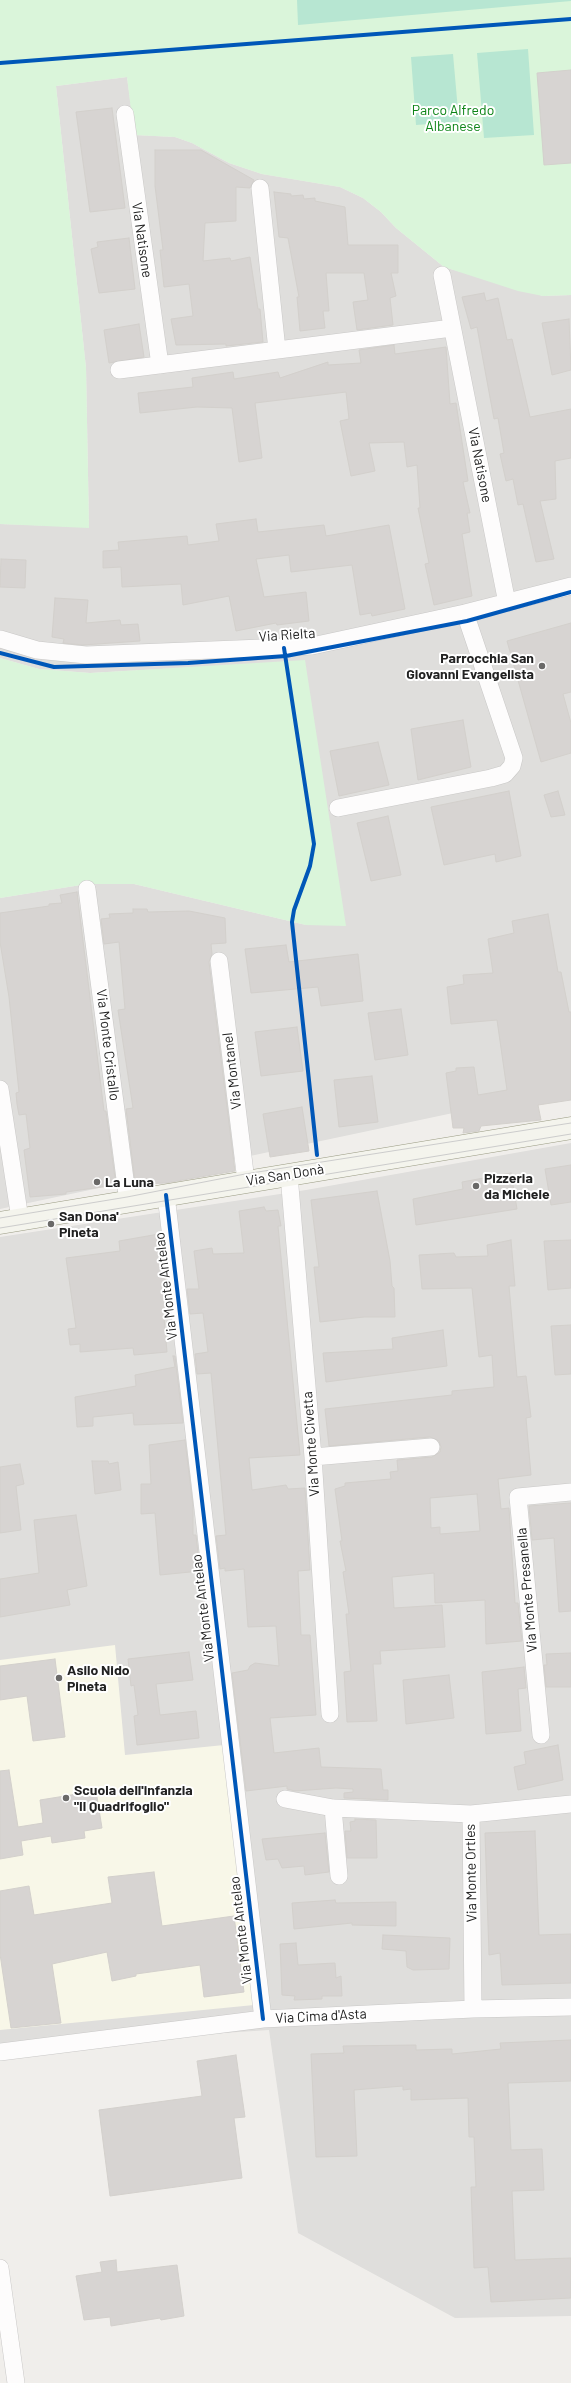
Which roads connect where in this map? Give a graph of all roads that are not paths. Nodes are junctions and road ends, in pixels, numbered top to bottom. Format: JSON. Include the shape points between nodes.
{"nodes":[{"id":1,"x":125,"y":114,"type":"dead end"},
{"id":2,"x":260,"y":188,"type":"dead end"},
{"id":3,"x":442,"y":275,"type":"dead end"},
{"id":4,"x":452,"y":328,"type":"junction"},
{"id":5,"x":277,"y":350,"type":"junction"},
{"id":6,"x":160,"y":365,"type":"junction"},
{"id":7,"x":119,"y":370,"type":"dead end"},
{"id":8,"x":571,"y":586,"type":"edge"},
{"id":9,"x":507,"y":603,"type":"junction"},
{"id":10,"x":465,"y":613,"type":"junction"},
{"id":11,"x":0,"y":639,"type":"edge"},
{"id":12,"x":338,"y":808,"type":"dead end"},
{"id":13,"x":87,"y":889,"type":"dead end"},
{"id":14,"x":219,"y":961,"type":"dead end"},
{"id":15,"x":0,"y":1089,"type":"edge"},
{"id":16,"x":571,"y":1128,"type":"edge"},
{"id":17,"x":289,"y":1175,"type":"junction"},
{"id":18,"x":246,"y":1182,"type":"junction"},
{"id":19,"x":166,"y":1195,"type":"junction"},
{"id":20,"x":128,"y":1202,"type":"junction"},
{"id":21,"x":10,"y":1221,"type":"edge"},
{"id":22,"x":431,"y":1447,"type":"dead end"},
{"id":23,"x":313,"y":1457,"type":"junction"},
{"id":24,"x":571,"y":1492,"type":"edge"},
{"id":25,"x":330,"y":1714,"type":"dead end"},
{"id":26,"x":541,"y":1735,"type":"dead end"},
{"id":27,"x":285,"y":1799,"type":"dead end"},
{"id":28,"x":571,"y":1804,"type":"edge"},
{"id":29,"x":333,"y":1808,"type":"junction"},
{"id":30,"x":471,"y":1814,"type":"junction"},
{"id":31,"x":339,"y":1876,"type":"dead end"},
{"id":32,"x":571,"y":2007,"type":"edge"},
{"id":33,"x":473,"y":2009,"type":"junction"},
{"id":34,"x":263,"y":2019,"type":"junction"},
{"id":35,"x":0,"y":2052,"type":"edge"},
{"id":36,"x":0,"y":2268,"type":"edge"},
{"id":37,"x":16,"y":2383,"type":"edge"}],
"edges":[{"from":1,"to":6,"type":"street","name":"Via Natisone"},
{"from":2,"to":5,"type":"street"},
{"from":3,"to":4,"type":"street","name":"Via Natisone"},
{"from":4,"to":5,"type":"street"},
{"from":4,"to":9,"type":"street","name":"Via Natisone"},
{"from":5,"to":6,"type":"street"},
{"from":6,"to":7,"type":"street"},
{"from":8,"to":9,"type":"street","name":"Via Rielta"},
{"from":9,"to":10,"type":"street","name":"Via Rielta"},
{"from":10,"to":11,"type":"street","name":"Via Rielta","via":[[312,646],[284,648],[86,655],[37,650]]},
{"from":10,"to":12,"type":"street","via":[[514,758],[512,766],[505,774],[491,778]]},
{"from":13,"to":20,"type":"street","name":"Via Monte Cristallo"},
{"from":14,"to":18,"type":"street","name":"Via Montanel"},
{"from":15,"to":21,"type":"street"},
{"from":16,"to":17,"type":"street","name":"Via San Donà"},
{"from":17,"to":18,"type":"street","name":"Via San Donà"},
{"from":17,"to":23,"type":"street","name":"Via Monte Civetta"},
{"from":18,"to":19,"type":"street","name":"Via San Donà"},
{"from":19,"to":20,"type":"street","name":"Via San Donà"},
{"from":19,"to":34,"type":"street","name":"Via Monte Antelao"},
{"from":20,"to":21,"type":"street","name":"Via San Donà"},
{"from":22,"to":23,"type":"street"},
{"from":23,"to":25,"type":"street","name":"Via Monte Civetta"},
{"from":24,"to":26,"type":"street","name":"Via Monte Presanella","via":[[518,1497]]},
{"from":27,"to":29,"type":"street"},
{"from":28,"to":30,"type":"street","name":"Via Monte Ortles"},
{"from":29,"to":30,"type":"street"},
{"from":29,"to":31,"type":"street"},
{"from":30,"to":33,"type":"street","name":"Via Monte Ortles"},
{"from":32,"to":33,"type":"street","name":"Via Cima d'Asta"},
{"from":33,"to":34,"type":"street","name":"Via Cima d'Asta"},
{"from":34,"to":35,"type":"street","name":"Via Cima d'Asta"},
{"from":36,"to":37,"type":"street"}]}
